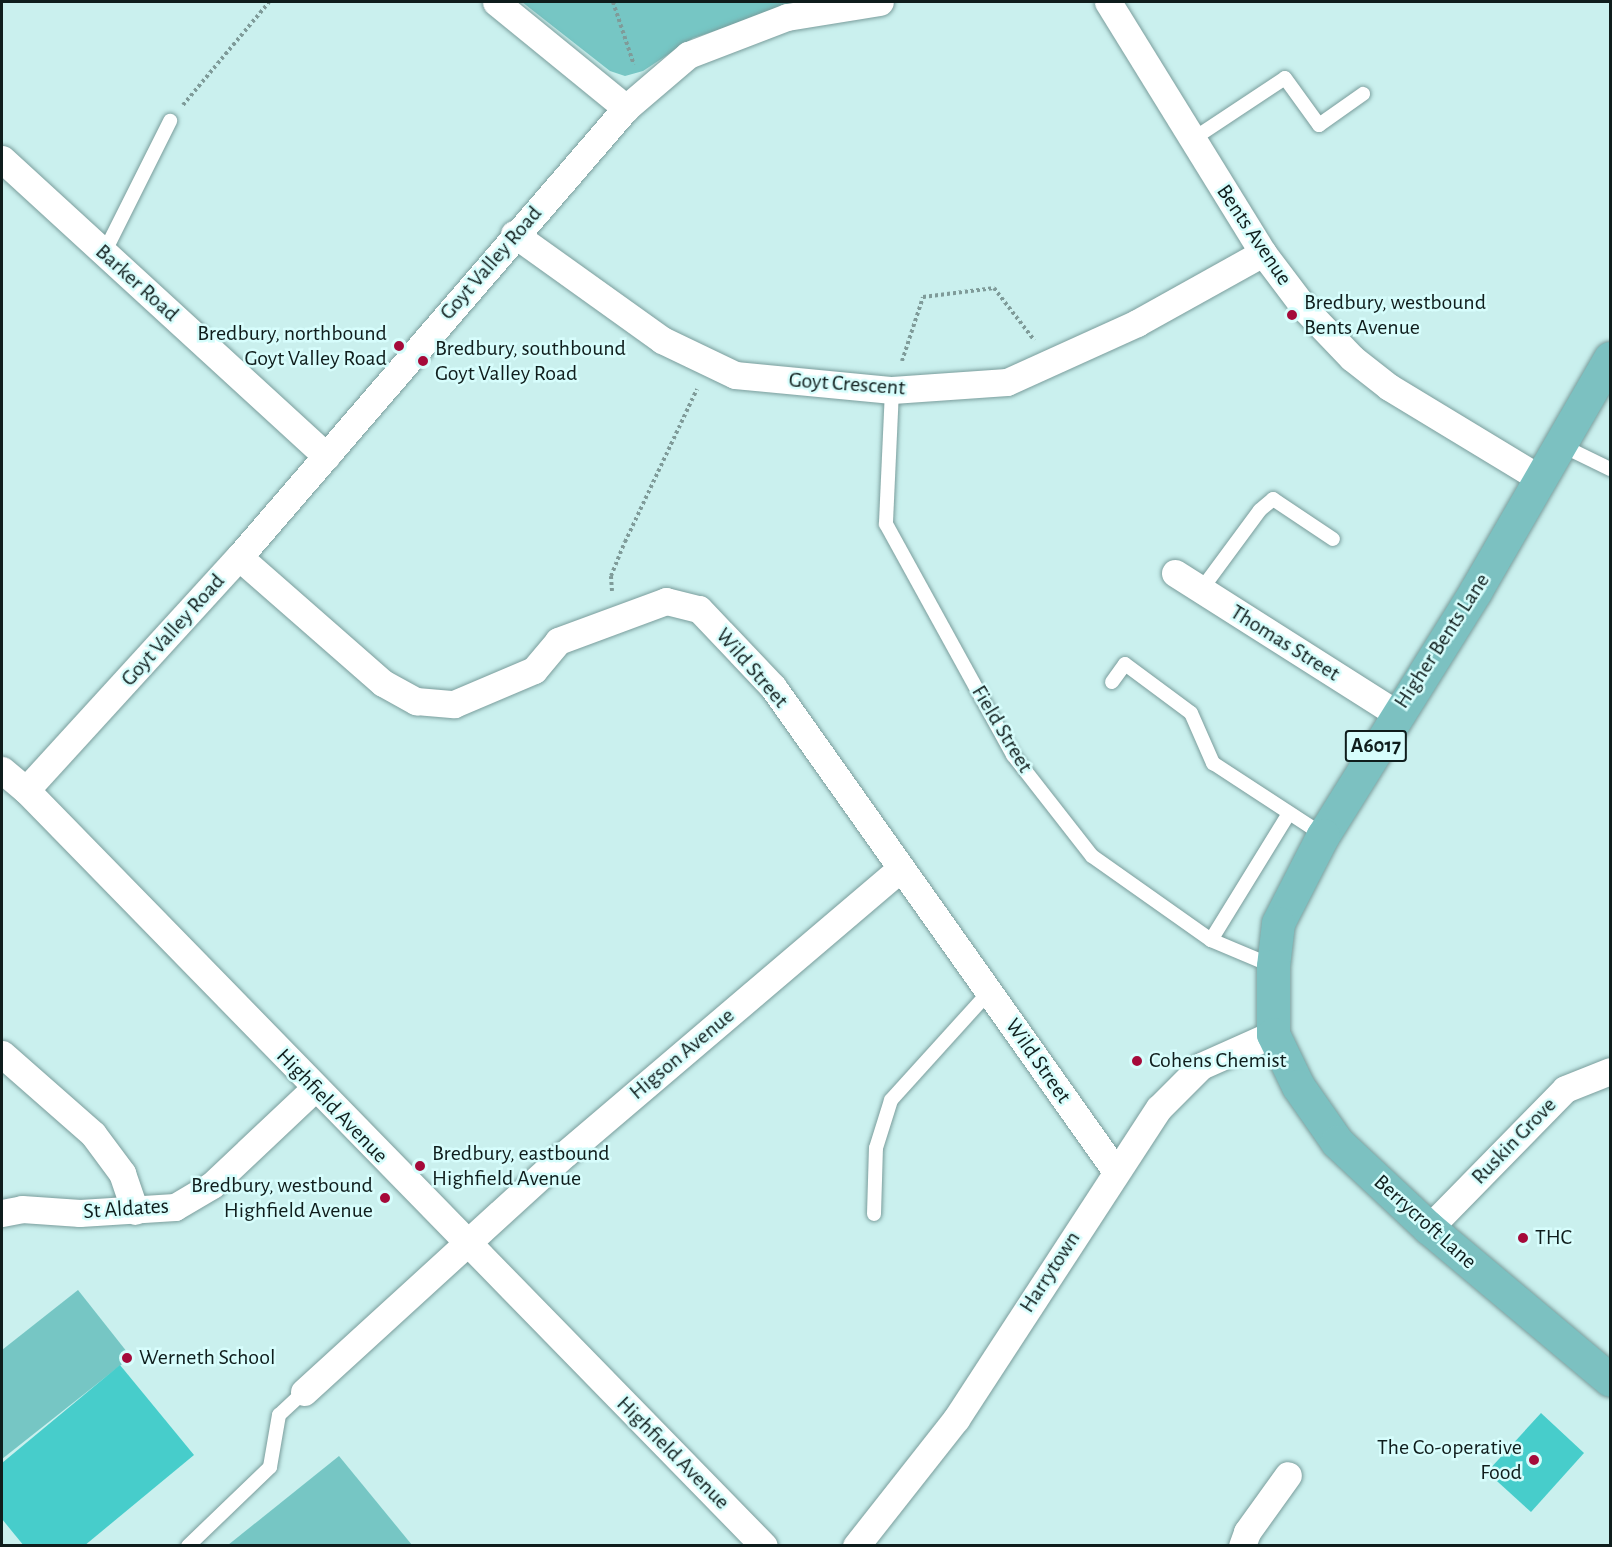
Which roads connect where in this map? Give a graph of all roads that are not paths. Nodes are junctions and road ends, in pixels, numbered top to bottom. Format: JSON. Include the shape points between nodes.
{"nodes":[{"id":1,"x":496,"y":2,"type":"edge"},
{"id":2,"x":880,"y":2,"type":"edge"},
{"id":3,"x":1108,"y":2,"type":"edge"},
{"id":4,"x":1363,"y":94,"type":"dead end"},
{"id":5,"x":634,"y":101,"type":"junction"},
{"id":6,"x":170,"y":121,"type":"road end"},
{"id":7,"x":1193,"y":139,"type":"junction"},
{"id":8,"x":2,"y":159,"type":"edge"},
{"id":9,"x":514,"y":234,"type":"junction"},
{"id":10,"x":1263,"y":252,"type":"junction"},
{"id":11,"x":104,"y":253,"type":"junction"},
{"id":12,"x":1611,"y":358,"type":"edge"},
{"id":13,"x":892,"y":390,"type":"junction"},
{"id":14,"x":1561,"y":445,"type":"junction"},
{"id":15,"x":326,"y":456,"type":"junction"},
{"id":16,"x":1611,"y":469,"type":"edge"},
{"id":17,"x":1541,"y":479,"type":"junction"},
{"id":18,"x":1334,"y":539,"type":"dead end"},
{"id":19,"x":239,"y":557,"type":"junction"},
{"id":20,"x":1174,"y":573,"type":"dead end"},
{"id":21,"x":1201,"y":590,"type":"junction"},
{"id":22,"x":1112,"y":682,"type":"dead end"},
{"id":23,"x":1396,"y":713,"type":"junction"},
{"id":24,"x":2,"y":770,"type":"edge"},
{"id":25,"x":14,"y":792,"type":"edge"},
{"id":26,"x":1288,"y":815,"type":"junction"},
{"id":27,"x":1323,"y":835,"type":"junction"},
{"id":28,"x":901,"y":868,"type":"junction"},
{"id":29,"x":1211,"y":940,"type":"junction"},
{"id":30,"x":1273,"y":966,"type":"junction"},
{"id":31,"x":989,"y":992,"type":"junction"},
{"id":32,"x":1273,"y":1034,"type":"junction"},
{"id":33,"x":2,"y":1054,"type":"edge"},
{"id":34,"x":1611,"y":1071,"type":"edge"},
{"id":35,"x":315,"y":1088,"type":"junction"},
{"id":36,"x":1115,"y":1170,"type":"junction"},
{"id":37,"x":135,"y":1211,"type":"junction"},
{"id":38,"x":2,"y":1213,"type":"edge"},
{"id":39,"x":874,"y":1214,"type":"dead end"},
{"id":40,"x":1429,"y":1228,"type":"junction"},
{"id":41,"x":468,"y":1244,"type":"junction"},
{"id":42,"x":1611,"y":1380,"type":"edge"},
{"id":43,"x":304,"y":1392,"type":"joint"},
{"id":44,"x":1288,"y":1475,"type":"dead end"},
{"id":45,"x":188,"y":1545,"type":"edge"},
{"id":46,"x":764,"y":1545,"type":"edge"},
{"id":47,"x":856,"y":1545,"type":"edge"},
{"id":48,"x":1242,"y":1545,"type":"edge"}],
"edges":[{"from":1,"to":5,"type":"street"},
{"from":2,"to":5,"type":"street","name":"Goyt Valley Road","via":[[788,17],[688,55]]},
{"from":3,"to":7,"type":"street","name":"Bents Avenue"},
{"from":4,"to":7,"type":"lane","via":[[1319,125],[1285,78]]},
{"from":5,"to":9,"type":"street","name":"Goyt Valley Road"},
{"from":6,"to":11,"type":"lane"},
{"from":7,"to":10,"type":"street","name":"Bents Avenue"},
{"from":8,"to":11,"type":"street","name":"Barker Road"},
{"from":9,"to":13,"type":"street","name":"Goyt Crescent","via":[[662,340],[735,375]]},
{"from":9,"to":15,"type":"street","name":"Goyt Valley Road"},
{"from":10,"to":13,"type":"street","name":"Goyt Crescent","via":[[1137,323],[1007,382]]},
{"from":10,"to":17,"type":"street","name":"Bents Avenue","via":[[1306,310],[1352,358],[1428,414]]},
{"from":11,"to":15,"type":"street","name":"Barker Road"},
{"from":12,"to":14,"type":"main road","name":"Higher Bents Lane","number":"A6017"},
{"from":13,"to":29,"type":"lane","name":"Field Street","via":[[886,524],[1013,755],[1092,856]]},
{"from":14,"to":16,"type":"lane"},
{"from":14,"to":17,"type":"main road","name":"Higher Bents Lane","number":"A6017"},
{"from":15,"to":19,"type":"street","name":"Goyt Valley Road"},
{"from":17,"to":23,"type":"main road","name":"Higher Bents Lane","number":"A6017"},
{"from":18,"to":21,"type":"lane","via":[[1273,500],[1260,510]]},
{"from":19,"to":25,"type":"street","name":"Goyt Valley Road"},
{"from":19,"to":28,"type":"street","name":"Wild Street","via":[[383,683],[416,701],[454,704],[534,670],[558,641],[666,601],[699,609],[773,687]]},
{"from":20,"to":21,"type":"street","name":"Thomas Street"},
{"from":21,"to":23,"type":"street","name":"Thomas Street"},
{"from":22,"to":26,"type":"lane","via":[[1125,664],[1191,713],[1213,763]]},
{"from":23,"to":27,"type":"main road","name":"Higher Bents Lane","number":"A6017"},
{"from":24,"to":25,"type":"street","name":"Highfield Avenue"},
{"from":25,"to":35,"type":"street","name":"Highfield Avenue"},
{"from":26,"to":27,"type":"lane"},
{"from":26,"to":29,"type":"lane"},
{"from":27,"to":30,"type":"main road","name":"Higher Bents Lane","number":"A6017","via":[[1278,923]]},
{"from":28,"to":31,"type":"street","name":"Wild Street"},
{"from":28,"to":41,"type":"street","name":"Higson Avenue","via":[[565,1154]]},
{"from":29,"to":30,"type":"lane","name":"Field Street"},
{"from":30,"to":32,"type":"main road","name":"Higher Bents Lane","number":"A6017"},
{"from":31,"to":36,"type":"street","name":"Wild Street"},
{"from":31,"to":39,"type":"lane","via":[[891,1100],[876,1148]]},
{"from":32,"to":36,"type":"street","name":"Harrytown","via":[[1201,1066],[1159,1108]]},
{"from":32,"to":40,"type":"main road","name":"Berrycroft Lane","number":"A6017","via":[[1298,1086],[1337,1142]]},
{"from":33,"to":37,"type":"street","via":[[93,1134],[122,1173]]},
{"from":34,"to":40,"type":"street","name":"Ruskin Grove","via":[[1565,1089]]},
{"from":35,"to":37,"type":"street","name":"St Aldates","via":[[212,1185],[175,1207]]},
{"from":35,"to":41,"type":"street","name":"Highfield Avenue"},
{"from":36,"to":47,"type":"street","name":"Harrytown","via":[[956,1419]]},
{"from":37,"to":38,"type":"street","name":"St Aldates","via":[[22,1209]]},
{"from":40,"to":42,"type":"main road","name":"Berrycroft Lane","number":"A6017"},
{"from":41,"to":43,"type":"street","name":"Higson Avenue"},
{"from":41,"to":46,"type":"street","name":"Highfield Avenue"},
{"from":43,"to":45,"type":"lane","via":[[279,1415],[270,1467]]},
{"from":44,"to":48,"type":"street"}]}
